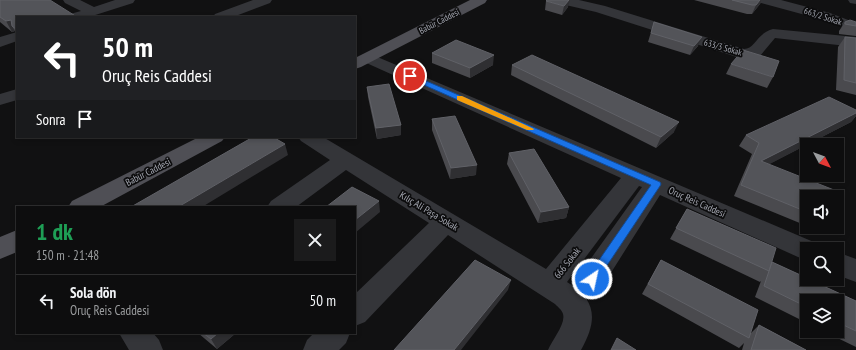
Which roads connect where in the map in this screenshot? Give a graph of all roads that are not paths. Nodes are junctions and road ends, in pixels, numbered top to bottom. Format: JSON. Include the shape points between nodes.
{"nodes":[{"id":1,"x":70,"y":0,"type":"edge"},
{"id":2,"x":128,"y":0,"type":"edge"},
{"id":3,"x":265,"y":0,"type":"edge"},
{"id":4,"x":562,"y":0,"type":"edge"},
{"id":5,"x":766,"y":0,"type":"edge"},
{"id":6,"x":474,"y":1,"type":"edge"},
{"id":7,"x":856,"y":9,"type":"edge"},
{"id":8,"x":92,"y":12,"type":"junction"},
{"id":9,"x":78,"y":16,"type":"edge"},
{"id":10,"x":223,"y":16,"type":"edge"},
{"id":11,"x":836,"y":20,"type":"junction"},
{"id":12,"x":856,"y":28,"type":"edge"},
{"id":13,"x":16,"y":36,"type":"edge"},
{"id":14,"x":0,"y":42,"type":"edge"},
{"id":15,"x":856,"y":42,"type":"edge"},
{"id":16,"x":361,"y":61,"type":"edge"},
{"id":17,"x":16,"y":94,"type":"edge"},
{"id":18,"x":0,"y":100,"type":"edge"},
{"id":19,"x":213,"y":138,"type":"edge"},
{"id":20,"x":310,"y":138,"type":"edge"},
{"id":21,"x":345,"y":160,"type":"junction"},
{"id":22,"x":646,"y":179,"type":"junction"},
{"id":23,"x":82,"y":206,"type":"edge"},
{"id":24,"x":280,"y":206,"type":"edge"},
{"id":25,"x":446,"y":221,"type":"junction"},
{"id":26,"x":16,"y":241,"type":"edge"},
{"id":27,"x":800,"y":247,"type":"edge"},
{"id":28,"x":0,"y":249,"type":"edge"},
{"id":29,"x":844,"y":266,"type":"edge"},
{"id":30,"x":856,"y":271,"type":"edge"},
{"id":31,"x":592,"y":279,"type":"dead end"},
{"id":32,"x":549,"y":285,"type":"junction"},
{"id":33,"x":356,"y":312,"type":"edge"},
{"id":34,"x":135,"y":334,"type":"edge"},
{"id":35,"x":334,"y":334,"type":"edge"},
{"id":36,"x":148,"y":350,"type":"edge"},
{"id":37,"x":318,"y":350,"type":"edge"},
{"id":38,"x":563,"y":350,"type":"edge"}],
"edges":[{"from":1,"to":8,"type":"street"},
{"from":2,"to":8,"type":"street"},
{"from":3,"to":10,"type":"street"},
{"from":4,"to":15,"type":"street","name":"633/3 Sokak","via":[[600,9],[743,54],[754,54],[765,37],[773,33]]},
{"from":5,"to":11,"type":"street","name":"663/2 Sokak"},
{"from":6,"to":16,"type":"main road","name":"Babür Caddesi"},
{"from":7,"to":11,"type":"street"},
{"from":8,"to":9,"type":"street"},
{"from":11,"to":12,"type":"street","name":"663/2 Sokak"},
{"from":13,"to":14,"type":"street"},
{"from":16,"to":22,"type":"street","name":"Oruç Reis Caddesi"},
{"from":17,"to":18,"type":"street"},
{"from":19,"to":23,"type":"main road","name":"Babür Caddesi"},
{"from":20,"to":21,"type":"street","name":"Kılıç Ali Paşa Sokak"},
{"from":21,"to":24,"type":"street"},
{"from":21,"to":25,"type":"street","name":"Kılıç Ali Paşa Sokak"},
{"from":22,"to":27,"type":"street","name":"Oruç Reis Caddesi"},
{"from":22,"to":31,"type":"street"},
{"from":22,"to":32,"type":"street","name":"666 Sokak"},
{"from":25,"to":32,"type":"street","name":"Kılıç Ali Paşa Sokak"},
{"from":25,"to":33,"type":"street"},
{"from":26,"to":28,"type":"main road"},
{"from":29,"to":30,"type":"street"},
{"from":32,"to":38,"type":"street","name":"666 Sokak","via":[[573,302],[579,316],[579,324]]},
{"from":34,"to":36,"type":"street"},
{"from":35,"to":37,"type":"street"}]}
